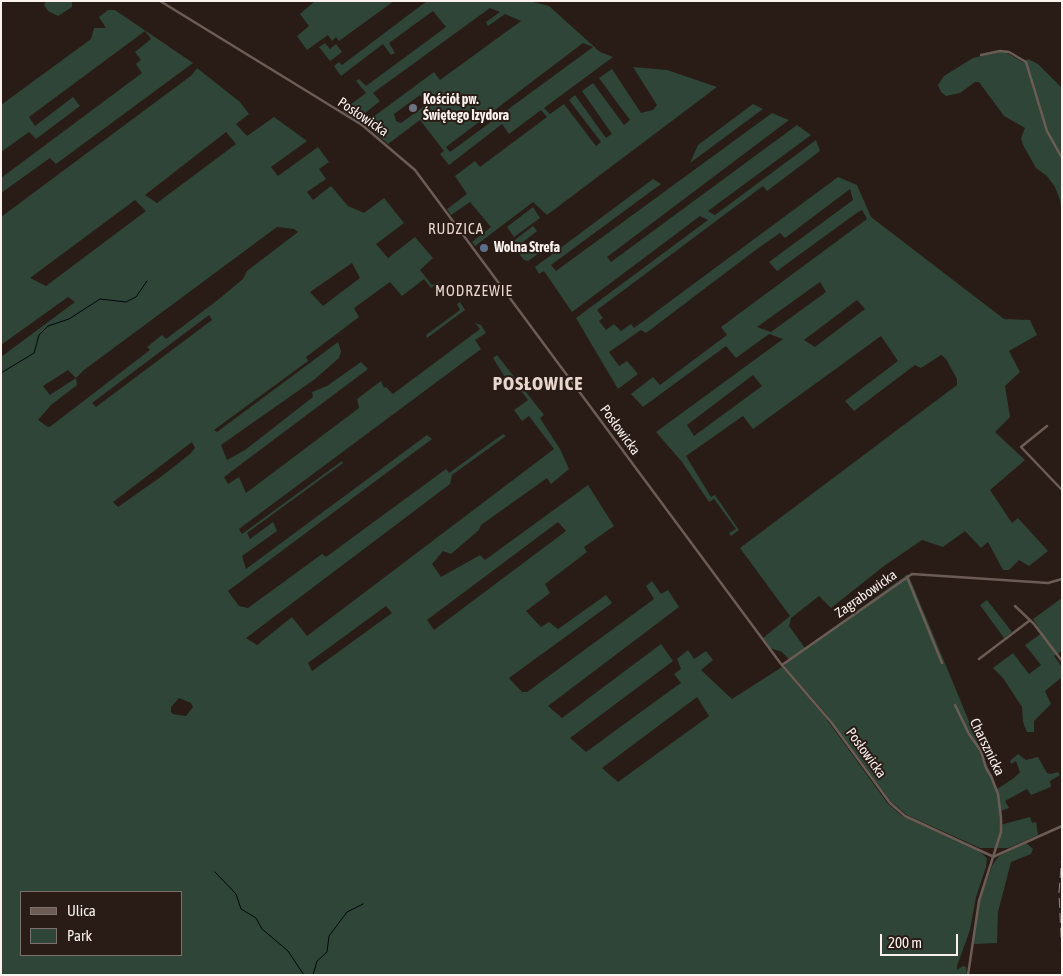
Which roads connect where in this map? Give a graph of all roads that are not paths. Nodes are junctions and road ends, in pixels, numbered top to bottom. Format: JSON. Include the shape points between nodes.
{"nodes":[{"id":1,"x":160,"y":1,"type":"edge"},
{"id":2,"x":981,"y":55,"type":"dead end"},
{"id":3,"x":1062,"y":158,"type":"edge"},
{"id":4,"x":1047,"y":426,"type":"dead end"},
{"id":5,"x":1062,"y":490,"type":"edge"},
{"id":6,"x":906,"y":577,"type":"junction"},
{"id":7,"x":1062,"y":579,"type":"edge"},
{"id":8,"x":1015,"y":606,"type":"dead end"},
{"id":9,"x":1029,"y":621,"type":"junction"},
{"id":10,"x":979,"y":659,"type":"dead end"},
{"id":11,"x":1062,"y":661,"type":"edge"},
{"id":12,"x":942,"y":663,"type":"dead end"},
{"id":13,"x":782,"y":665,"type":"junction"},
{"id":14,"x":955,"y":705,"type":"dead end"},
{"id":15,"x":1062,"y":826,"type":"edge"},
{"id":16,"x":994,"y":857,"type":"junction"},
{"id":17,"x":968,"y":975,"type":"edge"}],
"edges":[{"from":1,"to":13,"type":"street","name":"Posłowicka","via":[[362,125],[418,173]]},
{"from":2,"to":3,"type":"street","via":[[1009,52],[1026,62],[1047,130]]},
{"from":4,"to":5,"type":"street","via":[[1020,447]]},
{"from":6,"to":7,"type":"street","name":"Zagrabowicka","via":[[919,573],[1048,583]]},
{"from":6,"to":12,"type":"street"},
{"from":6,"to":13,"type":"street","name":"Zagrabowicka"},
{"from":8,"to":9,"type":"street"},
{"from":9,"to":10,"type":"street"},
{"from":9,"to":11,"type":"street"},
{"from":13,"to":16,"type":"street","name":"Posłowicka","via":[[831,722],[897,810]]},
{"from":14,"to":16,"type":"street","name":"Charsznicka","via":[[981,751],[998,794],[1001,832]]},
{"from":15,"to":16,"type":"street"},
{"from":16,"to":17,"type":"street","name":"Charsznicka","via":[[979,901]]}]}
